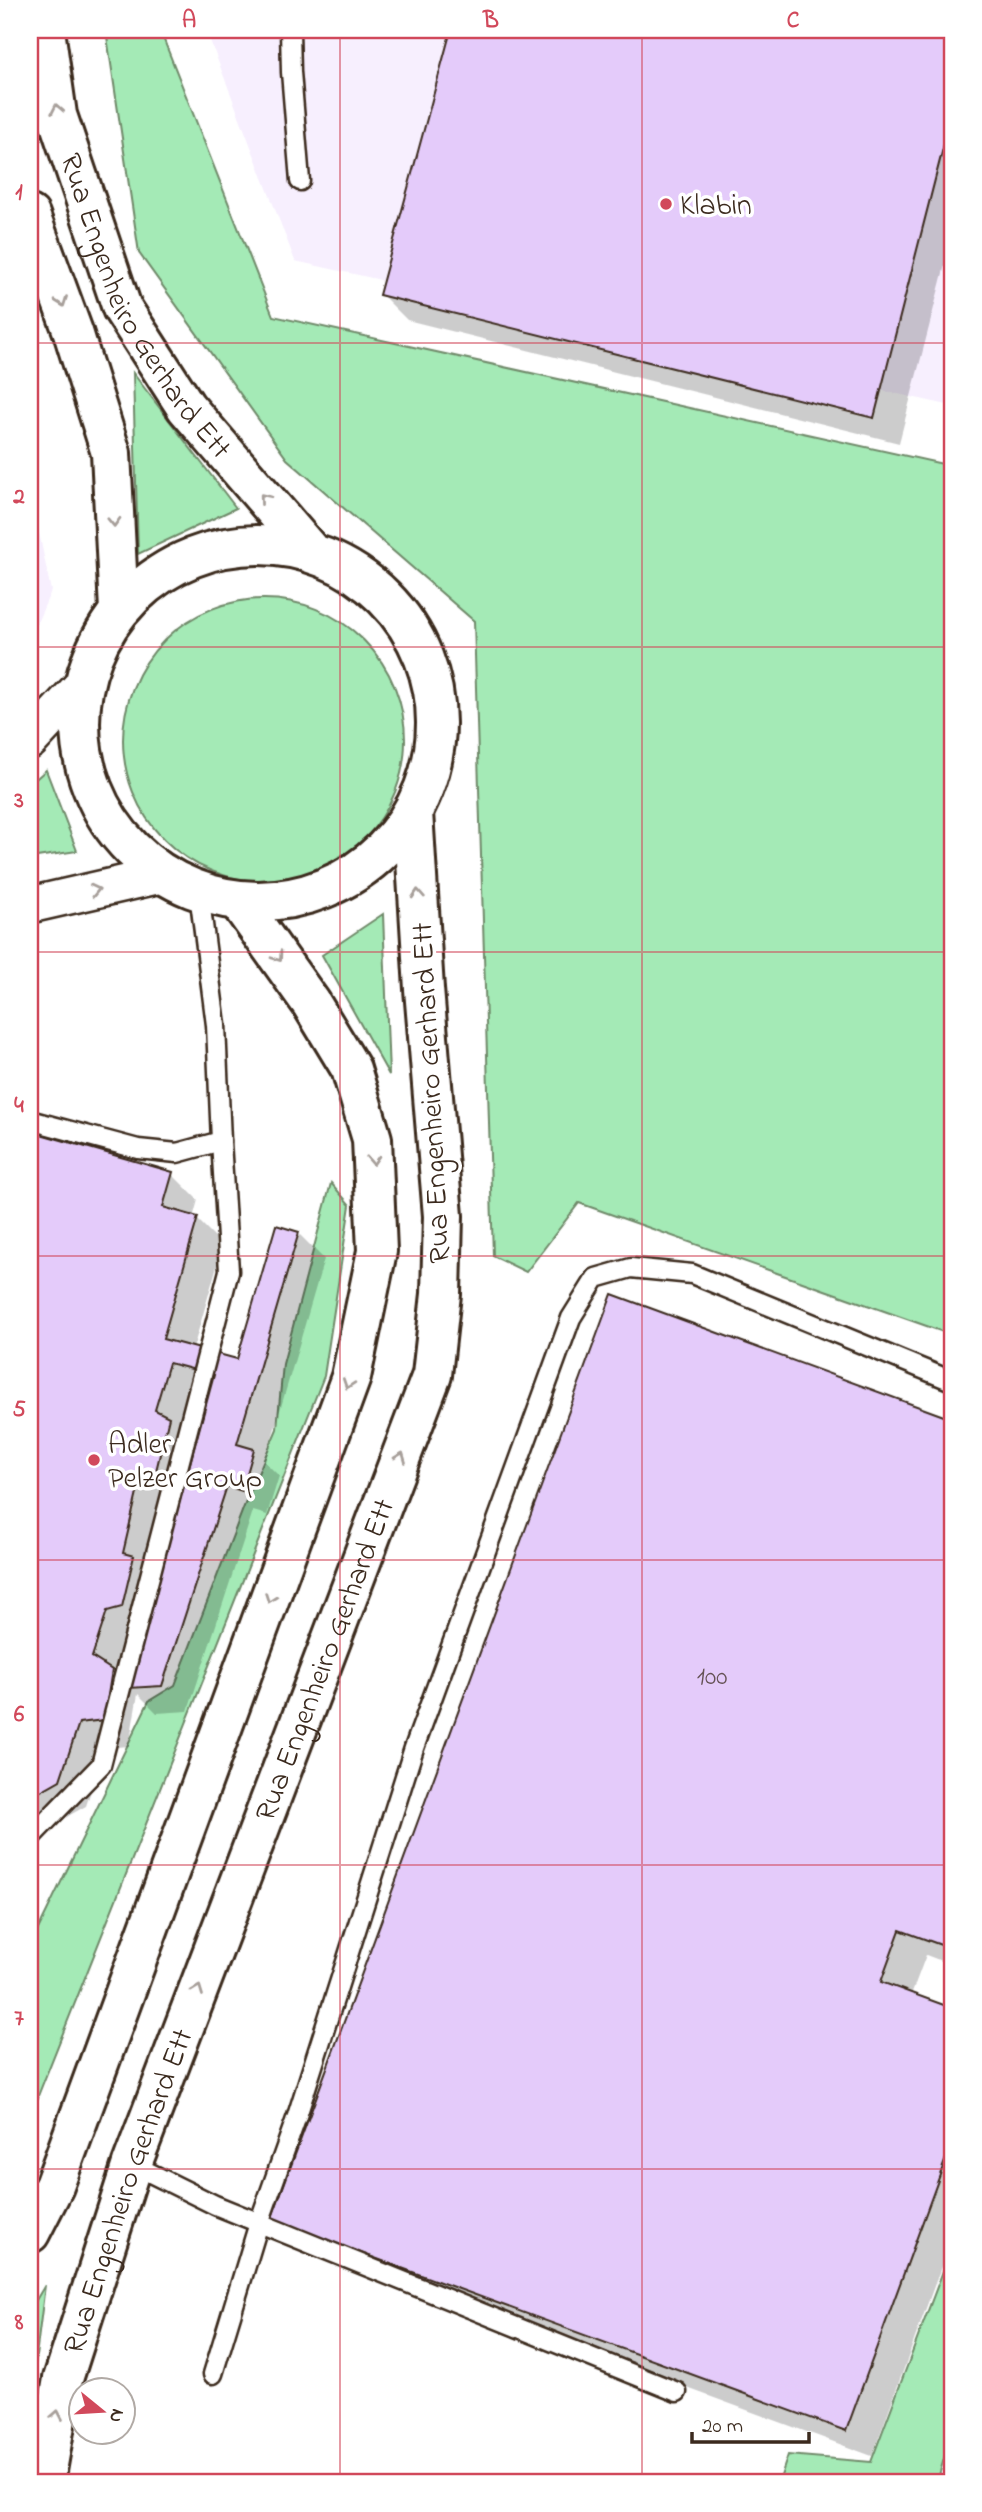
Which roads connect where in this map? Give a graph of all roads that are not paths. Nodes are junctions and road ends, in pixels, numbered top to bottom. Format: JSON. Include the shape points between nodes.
{"nodes":[{"id":1,"x":45,"y":30,"type":"edge"},
{"id":2,"x":290,"y":30,"type":"edge"},
{"id":3,"x":300,"y":181,"type":"dead end"},
{"id":4,"x":30,"y":215,"type":"edge"},
{"id":5,"x":309,"y":550,"type":"junction"},
{"id":6,"x":119,"y":610,"type":"junction"},
{"id":7,"x":84,"y":683,"type":"junction"},
{"id":8,"x":30,"y":741,"type":"edge"},
{"id":9,"x":413,"y":812,"type":"junction"},
{"id":10,"x":161,"y":875,"type":"junction"},
{"id":11,"x":199,"y":893,"type":"junction"},
{"id":12,"x":239,"y":902,"type":"junction"},
{"id":13,"x":30,"y":905,"type":"edge"},
{"id":14,"x":30,"y":1120,"type":"edge"},
{"id":15,"x":221,"y":1141,"type":"junction"},
{"id":16,"x":952,"y":1381,"type":"edge"},
{"id":17,"x":30,"y":1838,"type":"edge"},
{"id":18,"x":132,"y":2164,"type":"junction"},
{"id":19,"x":258,"y":2223,"type":"junction"},
{"id":20,"x":30,"y":2233,"type":"edge"},
{"id":21,"x":213,"y":2374,"type":"dead end"},
{"id":22,"x":677,"y":2392,"type":"dead end"},
{"id":23,"x":45,"y":2482,"type":"edge"}],
"edges":[{"from":5,"to":1,"type":"main road","name":"Rua Engenheiro Gerhard Ett","one_way":true,"via":[[186,407],[122,308],[57,115]]},
{"from":2,"to":3,"type":"lane"},
{"from":4,"to":6,"type":"main road","one_way":true,"via":[[111,453]]},
{"from":5,"to":6,"type":"main road","via":[[256,543],[205,551],[157,574]]},
{"from":5,"to":9,"type":"main road","via":[[357,573],[397,609],[424,655],[437,708],[433,762]]},
{"from":6,"to":7,"type":"main road","via":[[97,644]]},
{"from":7,"to":8,"type":"street"},
{"from":7,"to":10,"type":"main road","via":[[79,737],[92,791],[120,838]]},
{"from":9,"to":12,"type":"main road","via":[[381,853],[340,883],[290,900]]},
{"from":18,"to":9,"type":"main road","name":"Rua Engenheiro Gerhard Ett","one_way":true,"via":[[432,1375],[443,1216]]},
{"from":10,"to":11,"type":"main road"},
{"from":13,"to":10,"type":"street","one_way":true},
{"from":11,"to":12,"type":"main road"},
{"from":11,"to":15,"type":"lane","via":[[216,1025]]},
{"from":12,"to":20,"type":"main road","name":"Rua Engenheiro Gerhard Ett","one_way":true,"via":[[311,1003],[351,1069],[372,1139],[377,1251],[351,1377],[54,2186]]},
{"from":14,"to":15,"type":"lane","via":[[138,1149],[177,1153]]},
{"from":15,"to":17,"type":"lane","via":[[229,1270],[101,1765]]},
{"from":16,"to":19,"type":"lane","via":[[692,1274],[631,1268],[596,1278],[571,1318],[414,1748],[297,2116]]},
{"from":18,"to":19,"type":"lane"},
{"from":23,"to":18,"type":"main road","name":"Rua Engenheiro Gerhard Ett","one_way":true,"via":[[63,2379]]},
{"from":19,"to":21,"type":"lane"},
{"from":19,"to":22,"type":"lane"}]}
